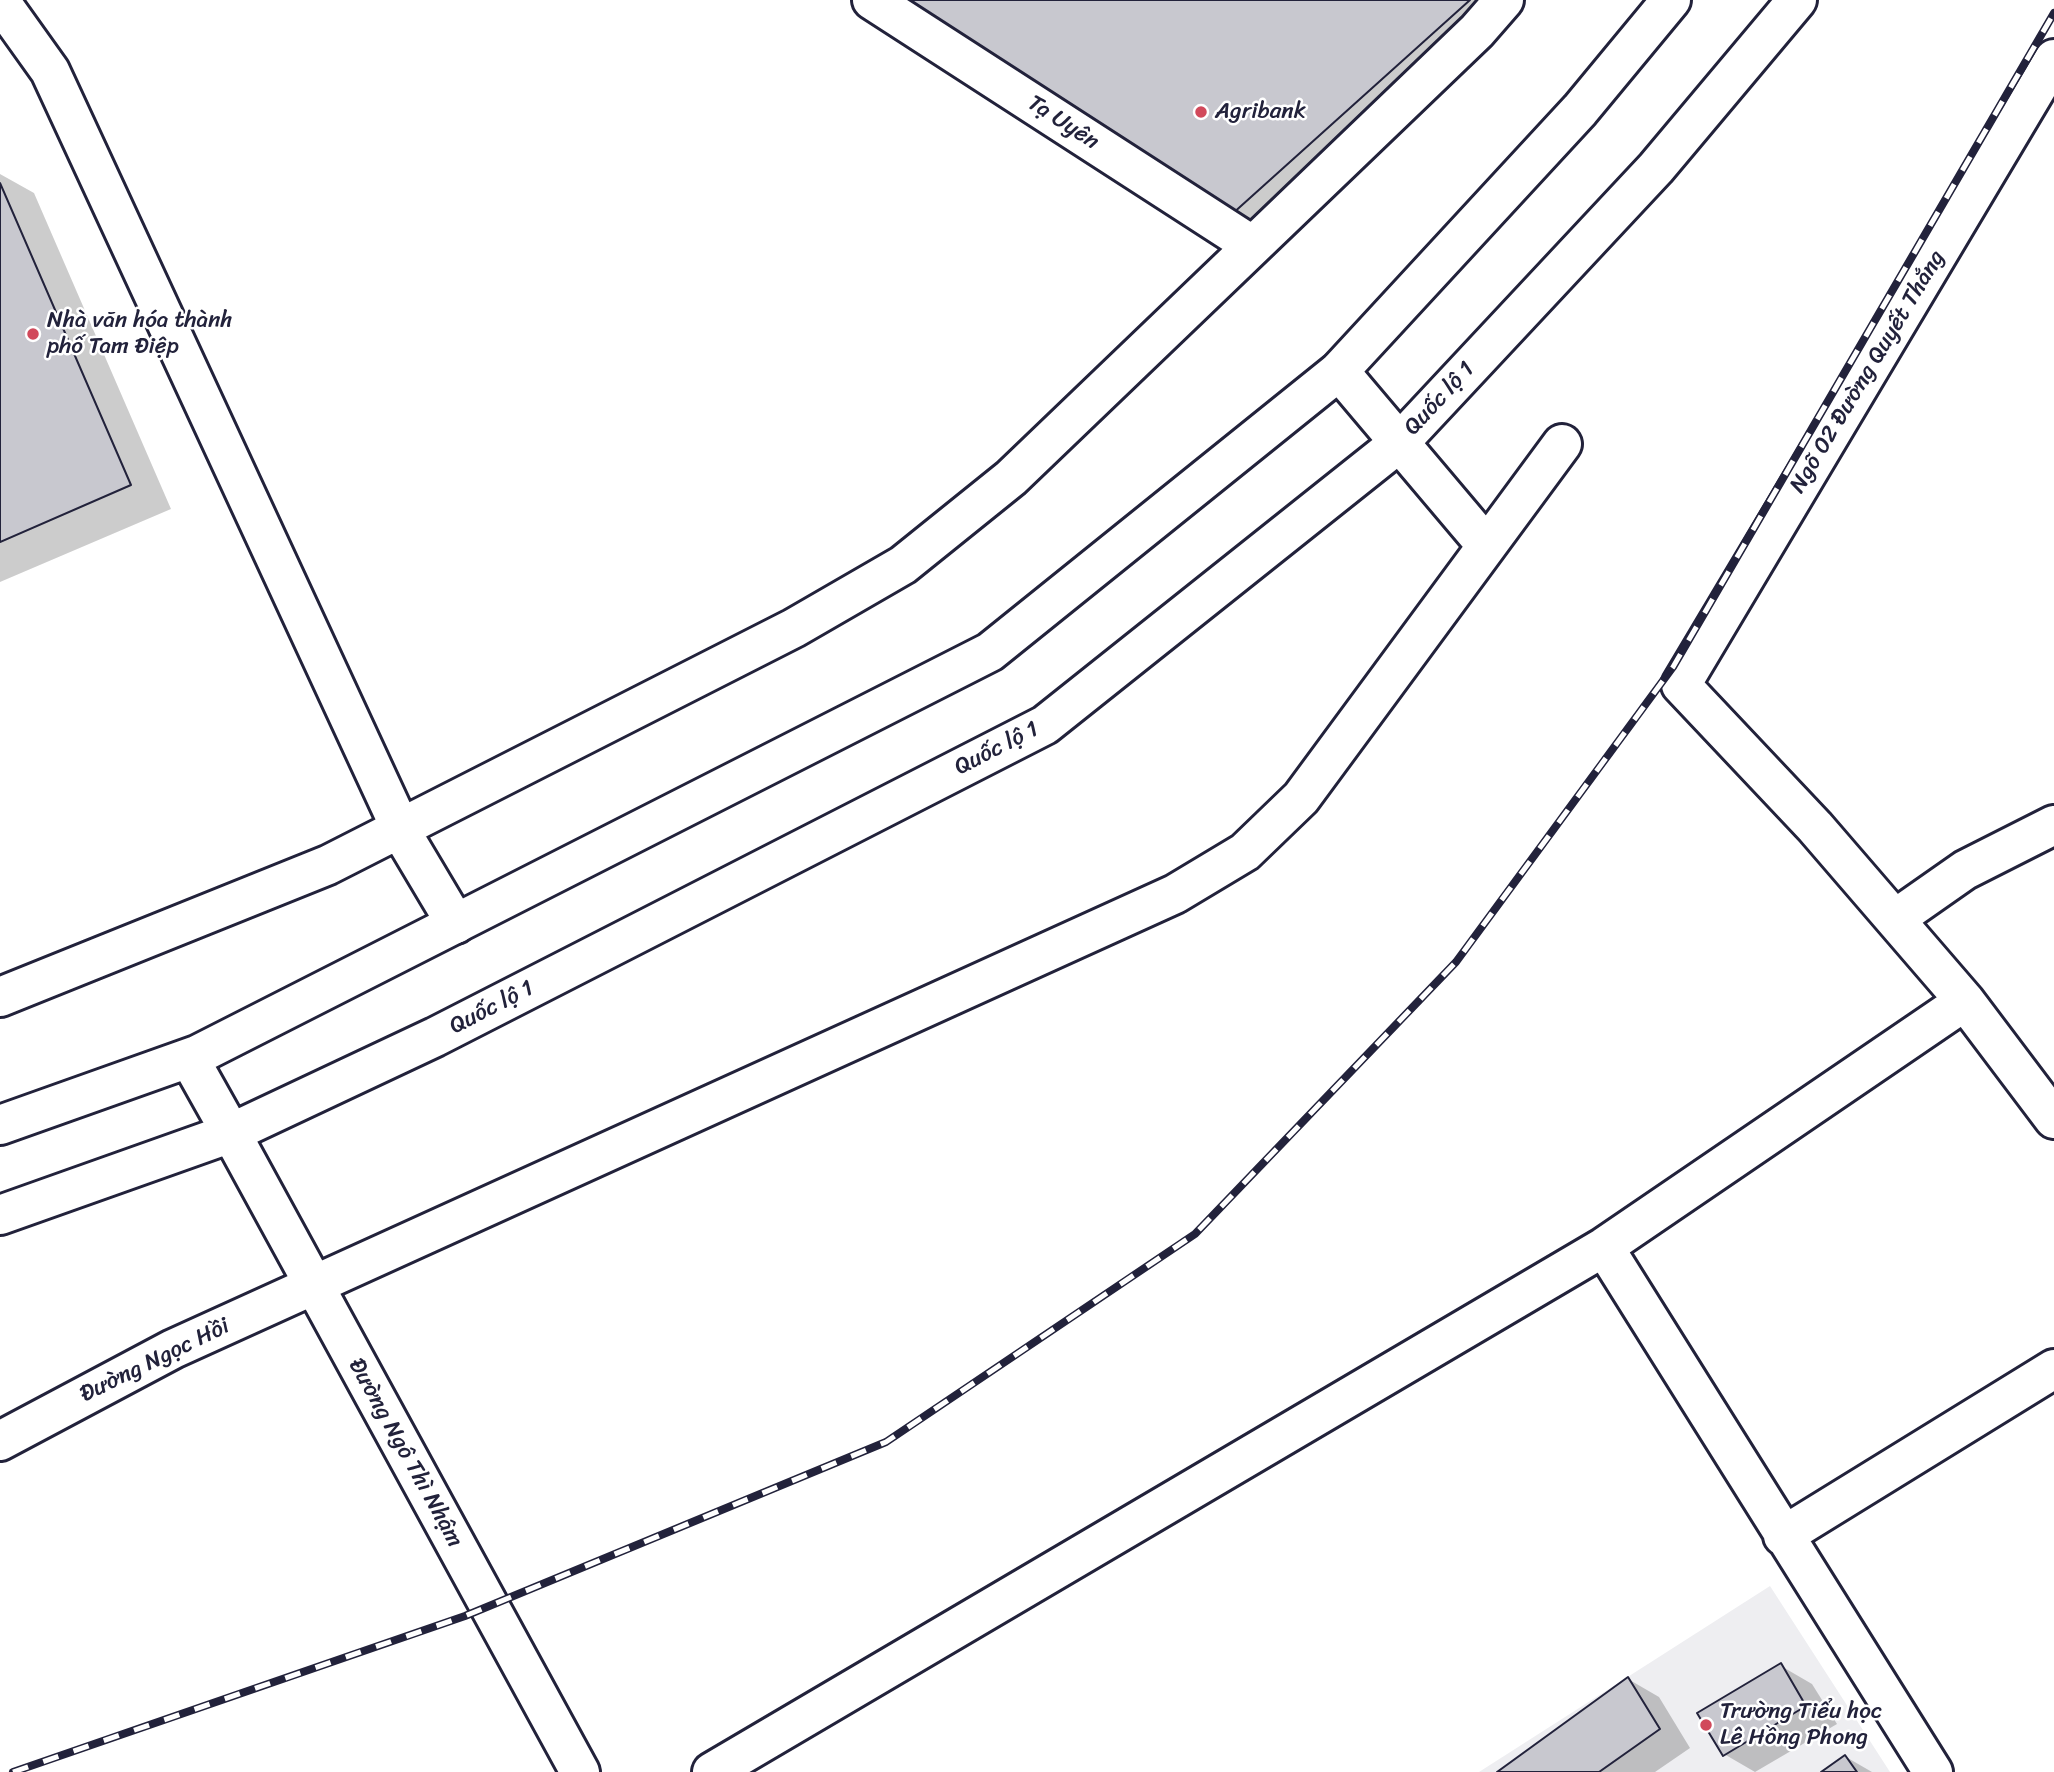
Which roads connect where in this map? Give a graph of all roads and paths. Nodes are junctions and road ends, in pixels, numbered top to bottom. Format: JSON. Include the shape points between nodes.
{"nodes":[{"id":1,"x":872,"y":0,"type":"edge"},
{"id":2,"x":1504,"y":0,"type":"edge"},
{"id":3,"x":1671,"y":0,"type":"edge"},
{"id":4,"x":1797,"y":0,"type":"edge"},
{"id":5,"x":0,"y":1,"type":"edge"},
{"id":6,"x":2054,"y":59,"type":"edge"},
{"id":7,"x":1254,"y":246,"type":"junction"},
{"id":8,"x":1339,"y":371,"type":"junction"},
{"id":9,"x":1399,"y":443,"type":"junction"},
{"id":10,"x":1562,"y":444,"type":"dead end"},
{"id":11,"x":1486,"y":545,"type":"junction"},
{"id":12,"x":2054,"y":825,"type":"edge"},
{"id":13,"x":401,"y":828,"type":"junction"},
{"id":14,"x":1895,"y":919,"type":"junction"},
{"id":15,"x":456,"y":924,"type":"junction"},
{"id":16,"x":0,"y":997,"type":"edge"},
{"id":17,"x":1965,"y":1001,"type":"junction"},
{"id":18,"x":189,"y":1058,"type":"junction"},
{"id":19,"x":2054,"y":1119,"type":"edge"},
{"id":20,"x":0,"y":1125,"type":"edge"},
{"id":21,"x":231,"y":1133,"type":"junction"},
{"id":22,"x":0,"y":1215,"type":"edge"},
{"id":23,"x":1604,"y":1247,"type":"junction"},
{"id":24,"x":313,"y":1287,"type":"junction"},
{"id":25,"x":2054,"y":1370,"type":"edge"},
{"id":26,"x":0,"y":1441,"type":"edge"},
{"id":27,"x":1783,"y":1536,"type":"junction"},
{"id":28,"x":580,"y":1772,"type":"edge"},
{"id":29,"x":712,"y":1772,"type":"edge"},
{"id":30,"x":1933,"y":1772,"type":"edge"}],
"edges":[{"from":1,"to":7,"type":"main road","name":"Tạ Uyên"},
{"from":2,"to":7,"type":"main road"},
{"from":3,"to":8,"type":"main road","via":[[1580,110]]},
{"from":4,"to":9,"type":"main road","name":"Quốc lộ 1","via":[[1656,168]]},
{"from":5,"to":13,"type":"main road","via":[[50,71]]},
{"from":6,"to":14,"type":"main road","name":"Ngõ 02 Đường Quyết Thắng","via":[[1681,685]]},
{"from":7,"to":13,"type":"main road","via":[[1011,478],[903,565],[794,628]]},
{"from":8,"to":9,"type":"main road"},
{"from":8,"to":15,"type":"main road","via":[[990,652]]},
{"from":9,"to":11,"type":"main road"},
{"from":9,"to":21,"type":"main road","name":"Quốc lộ 1","via":[[1045,725],[435,1037]]},
{"from":10,"to":11,"type":"main road","name":"Đường Ngọc Hồi"},
{"from":11,"to":24,"type":"main road","name":"Đường Ngọc Hồi","via":[[1301,798],[1245,852],[1175,894]]},
{"from":12,"to":14,"type":"main road","via":[[1965,870]]},
{"from":13,"to":15,"type":"main road"},
{"from":13,"to":16,"type":"main road","via":[[328,865]]},
{"from":14,"to":17,"type":"main road"},
{"from":15,"to":18,"type":"main road"},
{"from":17,"to":19,"type":"main road"},
{"from":17,"to":23,"type":"main road"},
{"from":18,"to":20,"type":"main road"},
{"from":18,"to":21,"type":"main road","name":"Đường Ngô Thì Nhậm"},
{"from":21,"to":22,"type":"main road","name":"Quốc lộ 1"},
{"from":21,"to":24,"type":"main road","name":"Đường Ngô Thì Nhậm"},
{"from":23,"to":27,"type":"main road"},
{"from":23,"to":29,"type":"main road"},
{"from":24,"to":26,"type":"main road","name":"Đường Ngọc Hồi","via":[[173,1349]]},
{"from":24,"to":28,"type":"main road","name":"Đường Ngô Thì Nhậm"},
{"from":25,"to":27,"type":"main road"},
{"from":27,"to":30,"type":"main road"}]}
